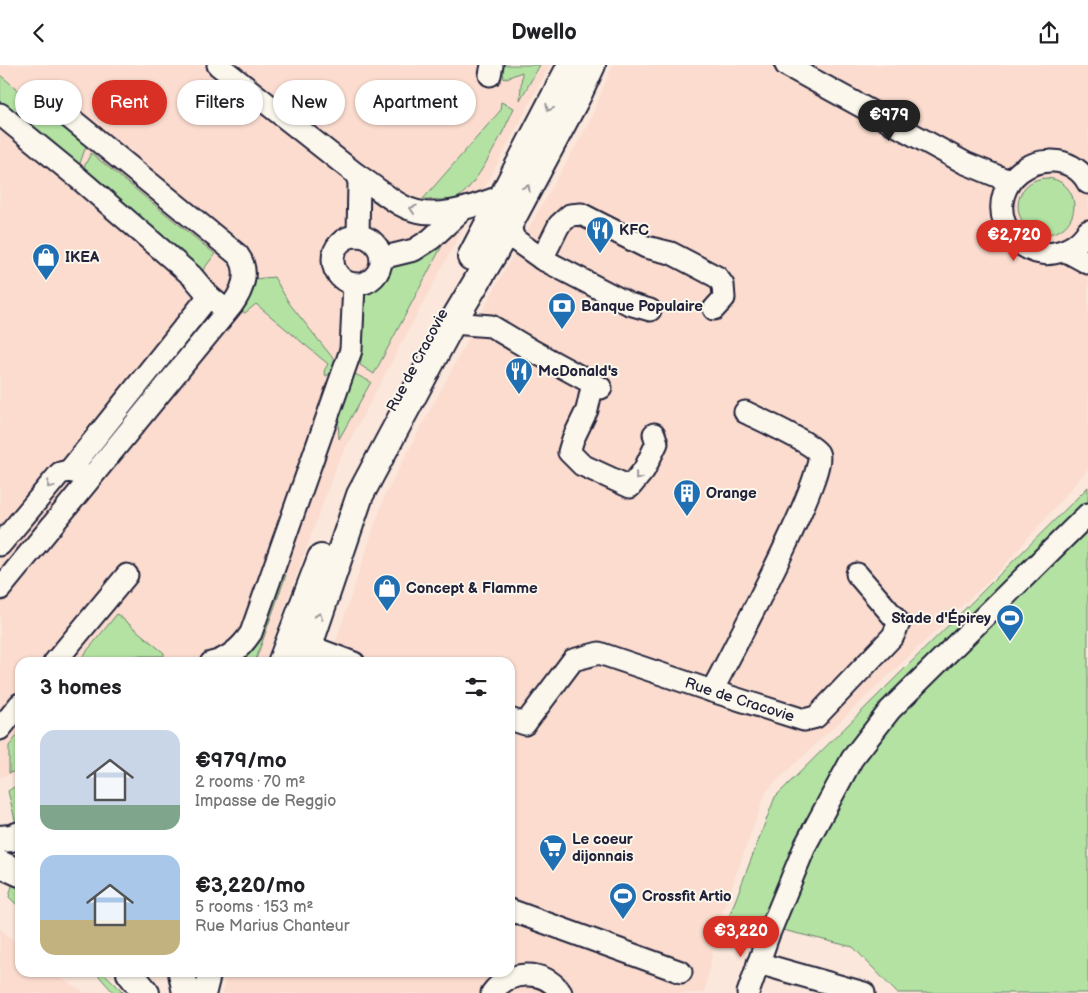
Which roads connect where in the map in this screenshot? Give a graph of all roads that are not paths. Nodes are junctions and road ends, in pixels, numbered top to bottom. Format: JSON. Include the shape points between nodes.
{"nodes":[{"id":1,"x":218,"y":65,"type":"edge"},
{"id":2,"x":571,"y":65,"type":"edge"},
{"id":3,"x":592,"y":65,"type":"edge"},
{"id":4,"x":786,"y":65,"type":"edge"},
{"id":5,"x":0,"y":113,"type":"edge"},
{"id":6,"x":79,"y":125,"type":"edge"},
{"id":7,"x":356,"y":174,"type":"junction"},
{"id":8,"x":1009,"y":181,"type":"junction"},
{"id":9,"x":1088,"y":183,"type":"edge"},
{"id":10,"x":502,"y":196,"type":"junction"},
{"id":11,"x":461,"y":211,"type":"junction"},
{"id":12,"x":508,"y":224,"type":"junction"},
{"id":13,"x":1088,"y":231,"type":"edge"},
{"id":14,"x":358,"y":235,"type":"junction"},
{"id":15,"x":1066,"y":251,"type":"junction"},
{"id":16,"x":381,"y":258,"type":"junction"},
{"id":17,"x":542,"y":259,"type":"junction"},
{"id":18,"x":1088,"y":263,"type":"edge"},
{"id":19,"x":354,"y":284,"type":"junction"},
{"id":20,"x":209,"y":296,"type":"junction"},
{"id":21,"x":714,"y":309,"type":"dead end"},
{"id":22,"x":650,"y":310,"type":"dead end"},
{"id":23,"x":227,"y":311,"type":"junction"},
{"id":24,"x":452,"y":323,"type":"junction"},
{"id":25,"x":745,"y":411,"type":"dead end"},
{"id":26,"x":654,"y":434,"type":"dead end"},
{"id":27,"x":69,"y":471,"type":"junction"},
{"id":28,"x":92,"y":477,"type":"junction"},
{"id":29,"x":1088,"y":514,"type":"edge"},
{"id":30,"x":0,"y":545,"type":"edge"},
{"id":31,"x":857,"y":574,"type":"dead end"},
{"id":32,"x":127,"y":575,"type":"dead end"},
{"id":33,"x":0,"y":589,"type":"edge"},
{"id":34,"x":306,"y":654,"type":"edge"},
{"id":35,"x":59,"y":657,"type":"edge"},
{"id":36,"x":228,"y":657,"type":"edge"},
{"id":37,"x":283,"y":657,"type":"edge"},
{"id":38,"x":322,"y":657,"type":"edge"},
{"id":39,"x":712,"y":691,"type":"junction"},
{"id":40,"x":15,"y":710,"type":"edge"},
{"id":41,"x":515,"y":722,"type":"edge"},
{"id":42,"x":0,"y":729,"type":"edge"},
{"id":43,"x":15,"y":837,"type":"edge"},
{"id":44,"x":0,"y":839,"type":"edge"},
{"id":45,"x":0,"y":864,"type":"edge"},
{"id":46,"x":15,"y":871,"type":"edge"},
{"id":47,"x":515,"y":912,"type":"edge"},
{"id":48,"x":758,"y":963,"type":"junction"},
{"id":49,"x":681,"y":972,"type":"dead end"},
{"id":50,"x":515,"y":976,"type":"edge"},
{"id":51,"x":133,"y":977,"type":"edge"},
{"id":52,"x":183,"y":977,"type":"edge"},
{"id":53,"x":209,"y":977,"type":"edge"},
{"id":54,"x":512,"y":977,"type":"edge"},
{"id":55,"x":491,"y":984,"type":"edge"},
{"id":56,"x":146,"y":993,"type":"edge"},
{"id":57,"x":186,"y":993,"type":"edge"},
{"id":58,"x":205,"y":993,"type":"edge"},
{"id":59,"x":561,"y":993,"type":"edge"},
{"id":60,"x":748,"y":993,"type":"edge"},
{"id":61,"x":864,"y":993,"type":"edge"}],
"edges":[{"from":1,"to":7,"type":"street"},
{"from":2,"to":10,"type":"main road","name":"Rue de Cracovie","one_way":true},
{"from":12,"to":3,"type":"main road","name":"Rue de Cracovie","one_way":true},
{"from":4,"to":8,"type":"street","via":[[965,163]]},
{"from":5,"to":20,"type":"street","via":[[192,276]]},
{"from":6,"to":23,"type":"street","via":[[238,255],[245,269],[244,278],[239,295]]},
{"from":11,"to":7,"type":"street","one_way":true,"via":[[413,211]]},
{"from":7,"to":14,"type":"street","via":[[360,182]]},
{"from":8,"to":9,"type":"street","via":[[1022,168],[1038,161],[1056,161],[1072,166]]},
{"from":8,"to":15,"type":"street","via":[[1003,196],[1002,212],[1015,241],[1032,251],[1048,254]]},
{"from":10,"to":11,"type":"street"},
{"from":10,"to":37,"type":"main road","name":"Rue de Cracovie","via":[[360,463]]},
{"from":11,"to":16,"type":"street","via":[[414,250]]},
{"from":12,"to":17,"type":"street","via":[[514,239]]},
{"from":12,"to":24,"type":"main road","name":"Rue de Cracovie"},
{"from":13,"to":15,"type":"street","via":[[1080,242]]},
{"from":14,"to":16,"type":"street","via":[[375,243]]},
{"from":14,"to":19,"type":"street","via":[[343,239],[337,245],[332,261],[339,277]]},
{"from":15,"to":18,"type":"street"},
{"from":16,"to":19,"type":"street","via":[[376,275],[362,284]]},
{"from":17,"to":21,"type":"street","via":[[559,225],[570,215],[581,214],[646,247],[671,253],[717,277],[723,285],[724,298]]},
{"from":17,"to":22,"type":"street","via":[[629,304]]},
{"from":19,"to":36,"type":"street","via":[[351,350],[251,633]]},
{"from":20,"to":23,"type":"street"},
{"from":20,"to":27,"type":"street"},
{"from":23,"to":28,"type":"street"},
{"from":26,"to":24,"type":"street","one_way":true,"via":[[657,443],[644,470],[630,487],[582,465],[569,452],[597,385],[491,325]]},
{"from":34,"to":24,"type":"main road","name":"Rue de Cracovie","one_way":true,"via":[[360,495]]},
{"from":25,"to":39,"type":"street","via":[[805,443],[818,452],[820,459],[808,496],[763,595]]},
{"from":27,"to":28,"type":"street"},
{"from":27,"to":30,"type":"street","one_way":true,"via":[[60,473]]},
{"from":28,"to":33,"type":"street"},
{"from":29,"to":48,"type":"street","via":[[890,710],[852,759],[806,844]]},
{"from":31,"to":39,"type":"street","name":"Rue de Cracovie","via":[[900,623],[893,636],[816,717],[804,720]]},
{"from":32,"to":35,"type":"street"},
{"from":34,"to":38,"type":"street","name":"Rue de Cracovie"},
{"from":39,"to":41,"type":"street","name":"Rue de Cracovie","via":[[599,653],[572,661],[524,724]]},
{"from":40,"to":42,"type":"street"},
{"from":43,"to":44,"type":"main road"},
{"from":45,"to":46,"type":"main road"},
{"from":47,"to":49,"type":"street"},
{"from":48,"to":60,"type":"street"},
{"from":48,"to":61,"type":"street"},
{"from":50,"to":59,"type":"street","via":[[534,975],[548,980]]},
{"from":51,"to":56,"type":"main road"},
{"from":52,"to":57,"type":"main road"},
{"from":53,"to":58,"type":"street"},
{"from":54,"to":55,"type":"street"}]}
